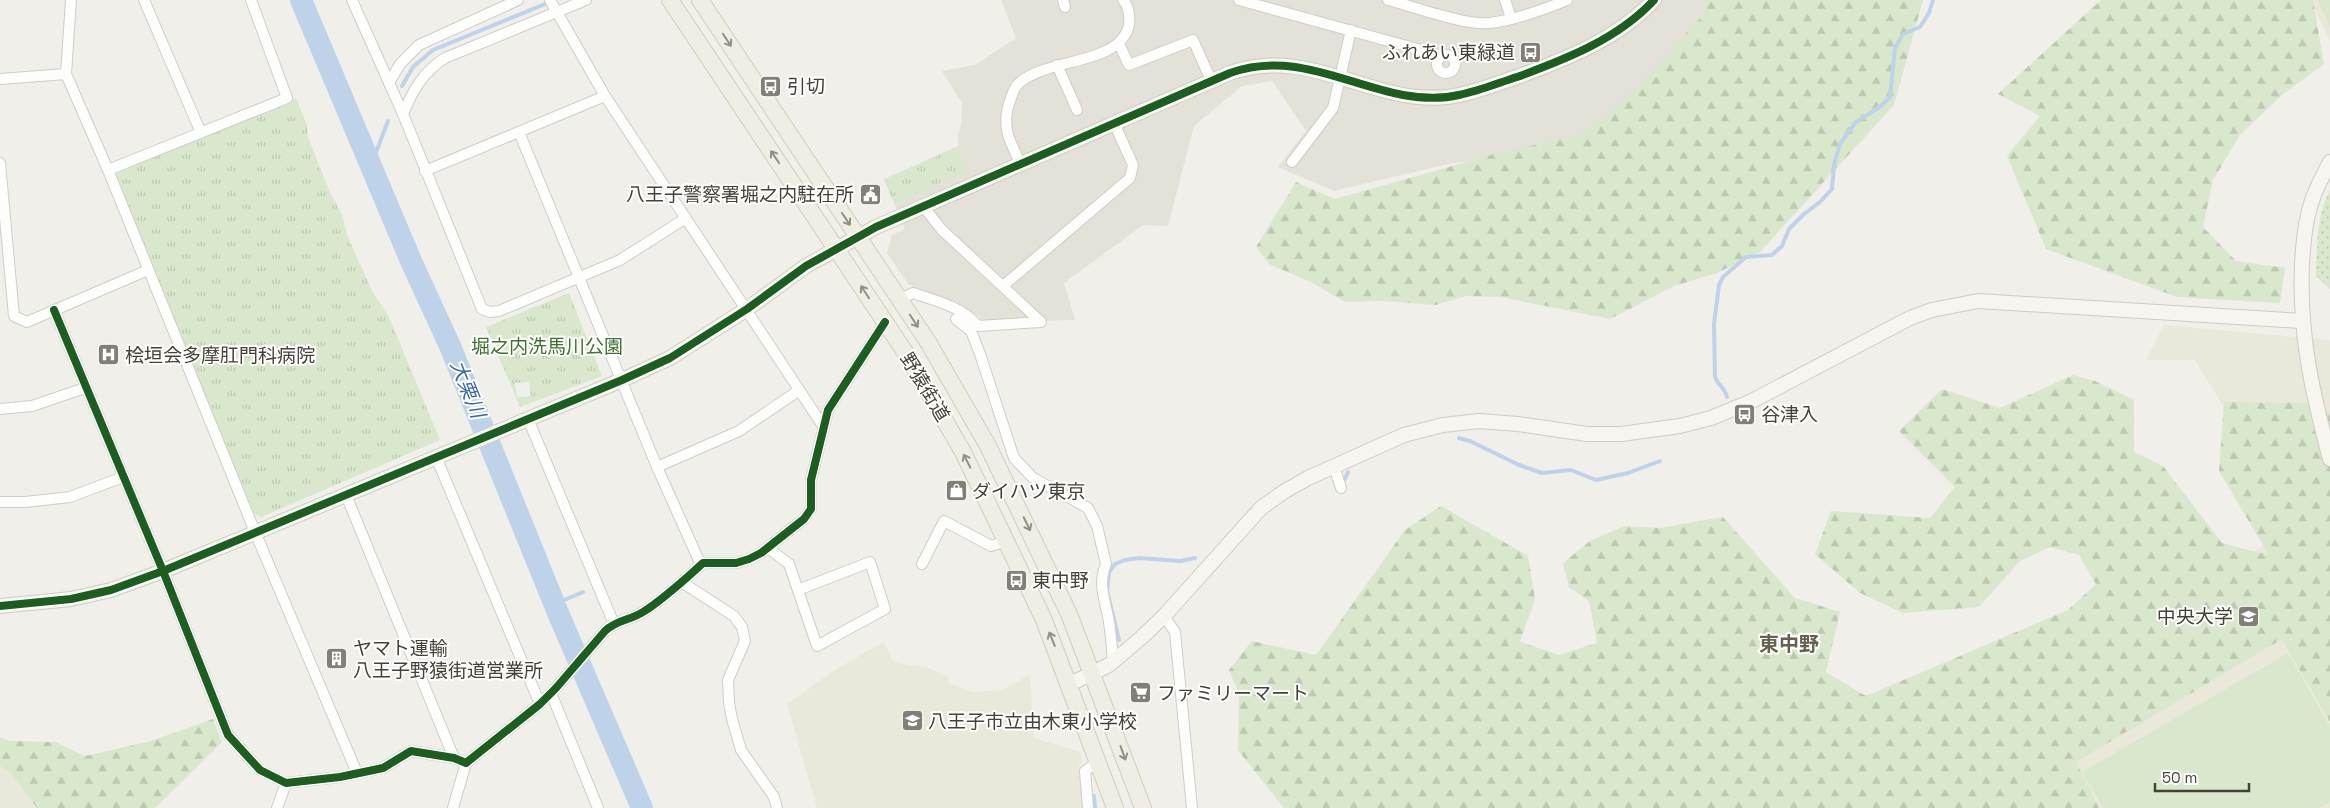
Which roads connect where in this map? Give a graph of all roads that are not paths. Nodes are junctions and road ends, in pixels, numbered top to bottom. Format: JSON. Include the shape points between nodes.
{"nodes":[{"id":1,"x":71,"y":0,"type":"edge"},
{"id":2,"x":144,"y":0,"type":"edge"},
{"id":3,"x":252,"y":0,"type":"edge"},
{"id":4,"x":352,"y":0,"type":"edge"},
{"id":5,"x":518,"y":0,"type":"edge"},
{"id":6,"x":550,"y":0,"type":"edge"},
{"id":7,"x":586,"y":0,"type":"edge"},
{"id":8,"x":670,"y":0,"type":"edge"},
{"id":9,"x":700,"y":0,"type":"edge"},
{"id":10,"x":1123,"y":0,"type":"edge"},
{"id":11,"x":1239,"y":0,"type":"edge"},
{"id":12,"x":1388,"y":0,"type":"edge"},
{"id":13,"x":1505,"y":0,"type":"edge"},
{"id":14,"x":1567,"y":0,"type":"edge"},
{"id":15,"x":1654,"y":0,"type":"edge"},
{"id":16,"x":556,"y":13,"type":"junction"},
{"id":17,"x":1511,"y":18,"type":"junction"},
{"id":18,"x":1350,"y":30,"type":"junction"},
{"id":19,"x":1119,"y":44,"type":"junction"},
{"id":20,"x":1443,"y":56,"type":"dead end"},
{"id":21,"x":1057,"y":65,"type":"junction"},
{"id":22,"x":66,"y":74,"type":"junction"},
{"id":23,"x":1340,"y":77,"type":"junction"},
{"id":24,"x":0,"y":79,"type":"edge"},
{"id":25,"x":1211,"y":80,"type":"junction"},
{"id":26,"x":389,"y":83,"type":"junction"},
{"id":27,"x":606,"y":96,"type":"junction"},
{"id":28,"x":1077,"y":110,"type":"dead end"},
{"id":29,"x":403,"y":114,"type":"junction"},
{"id":30,"x":1114,"y":122,"type":"junction"},
{"id":31,"x":519,"y":132,"type":"junction"},
{"id":32,"x":201,"y":133,"type":"junction"},
{"id":33,"x":1292,"y":162,"type":"dead end"},
{"id":34,"x":2330,"y":162,"type":"edge"},
{"id":35,"x":0,"y":163,"type":"edge"},
{"id":36,"x":1020,"y":163,"type":"junction"},
{"id":37,"x":108,"y":170,"type":"junction"},
{"id":38,"x":425,"y":171,"type":"junction"},
{"id":39,"x":923,"y":206,"type":"junction"},
{"id":40,"x":686,"y":218,"type":"junction"},
{"id":41,"x":858,"y":237,"type":"junction"},
{"id":42,"x":835,"y":249,"type":"junction"},
{"id":43,"x":148,"y":270,"type":"junction"},
{"id":44,"x":580,"y":276,"type":"junction"},
{"id":45,"x":1003,"y":286,"type":"junction"},
{"id":46,"x":900,"y":299,"type":"junction"},
{"id":47,"x":747,"y":309,"type":"junction"},
{"id":48,"x":54,"y":310,"type":"junction"},
{"id":49,"x":956,"y":319,"type":"dead end"},
{"id":50,"x":2302,"y":321,"type":"junction"},
{"id":51,"x":885,"y":322,"type":"junction"},
{"id":52,"x":622,"y":380,"type":"junction"},
{"id":53,"x":85,"y":388,"type":"junction"},
{"id":54,"x":798,"y":391,"type":"junction"},
{"id":55,"x":0,"y":409,"type":"edge"},
{"id":56,"x":523,"y":421,"type":"junction"},
{"id":57,"x":824,"y":426,"type":"junction"},
{"id":58,"x":1006,"y":437,"type":"junction"},
{"id":59,"x":988,"y":446,"type":"junction"},
{"id":60,"x":436,"y":457,"type":"junction"},
{"id":61,"x":2330,"y":459,"type":"edge"},
{"id":62,"x":657,"y":467,"type":"junction"},
{"id":63,"x":1334,"y":467,"type":"junction"},
{"id":64,"x":123,"y":477,"type":"junction"},
{"id":65,"x":1341,"y":488,"type":"dead end"},
{"id":66,"x":346,"y":495,"type":"junction"},
{"id":67,"x":0,"y":502,"type":"edge"},
{"id":68,"x":255,"y":532,"type":"junction"},
{"id":69,"x":1008,"y":541,"type":"junction"},
{"id":70,"x":768,"y":548,"type":"junction"},
{"id":71,"x":922,"y":564,"type":"dead end"},
{"id":72,"x":700,"y":565,"type":"junction"},
{"id":73,"x":163,"y":571,"type":"junction"},
{"id":74,"x":683,"y":583,"type":"junction"},
{"id":75,"x":798,"y":590,"type":"junction"},
{"id":76,"x":0,"y":606,"type":"edge"},
{"id":77,"x":1164,"y":616,"type":"junction"},
{"id":78,"x":614,"y":624,"type":"junction"},
{"id":79,"x":1113,"y":662,"type":"junction"},
{"id":80,"x":1093,"y":674,"type":"junction"},
{"id":81,"x":1070,"y":684,"type":"junction"},
{"id":82,"x":554,"y":691,"type":"junction"},
{"id":83,"x":540,"y":704,"type":"junction"},
{"id":84,"x":454,"y":758,"type":"junction"},
{"id":85,"x":1099,"y":761,"type":"junction"},
{"id":86,"x":466,"y":763,"type":"junction"},
{"id":87,"x":357,"y":773,"type":"junction"},
{"id":88,"x":286,"y":783,"type":"junction"},
{"id":89,"x":277,"y":808,"type":"edge"},
{"id":90,"x":453,"y":808,"type":"edge"},
{"id":91,"x":598,"y":808,"type":"edge"},
{"id":92,"x":776,"y":808,"type":"edge"},
{"id":93,"x":1088,"y":808,"type":"edge"},
{"id":94,"x":1115,"y":808,"type":"edge"},
{"id":95,"x":1144,"y":808,"type":"edge"},
{"id":96,"x":1192,"y":808,"type":"edge"}],
"edges":[{"from":1,"to":22,"type":"street"},
{"from":2,"to":32,"type":"street"},
{"from":3,"to":32,"type":"street","via":[[287,98]]},
{"from":4,"to":26,"type":"street"},
{"from":5,"to":26,"type":"street","via":[[419,45],[400,64]]},
{"from":6,"to":16,"type":"street"},
{"from":7,"to":16,"type":"street"},
{"from":42,"to":8,"type":"main road","name":"野猿街道","one_way":true},
{"from":9,"to":41,"type":"main road","name":"野猿街道","one_way":true},
{"from":10,"to":19,"type":"street","via":[[1129,12],[1129,23]]},
{"from":11,"to":18,"type":"street"},
{"from":12,"to":17,"type":"street","via":[[1473,23],[1489,24]]},
{"from":13,"to":17,"type":"street"},
{"from":14,"to":17,"type":"street"},
{"from":15,"to":23,"type":"street","via":[[1625,26],[1578,53],[1458,96],[1403,95]]},
{"from":16,"to":27,"type":"street"},
{"from":16,"to":29,"type":"street","via":[[432,66],[417,84]]},
{"from":18,"to":20,"type":"street"},
{"from":18,"to":23,"type":"street"},
{"from":19,"to":21,"type":"street","via":[[1108,51]]},
{"from":19,"to":25,"type":"street","via":[[1129,66],[1193,40]]},
{"from":21,"to":28,"type":"street"},
{"from":21,"to":36,"type":"street","via":[[1017,84],[1007,107],[1007,133]]},
{"from":22,"to":24,"type":"street"},
{"from":22,"to":37,"type":"street"},
{"from":23,"to":25,"type":"street","via":[[1282,64],[1244,68]]},
{"from":23,"to":33,"type":"street","via":[[1333,108]]},
{"from":25,"to":30,"type":"street"},
{"from":26,"to":29,"type":"street"},
{"from":27,"to":31,"type":"street"},
{"from":27,"to":40,"type":"street"},
{"from":29,"to":38,"type":"street"},
{"from":30,"to":36,"type":"street"},
{"from":30,"to":45,"type":"street","via":[[1133,165],[1130,178]]},
{"from":31,"to":38,"type":"street"},
{"from":31,"to":44,"type":"street"},
{"from":32,"to":37,"type":"street"},
{"from":34,"to":50,"type":"street","via":[[2313,198],[2304,232]]},
{"from":35,"to":48,"type":"street","via":[[14,316],[27,322]]},
{"from":36,"to":39,"type":"street"},
{"from":37,"to":43,"type":"street"},
{"from":38,"to":44,"type":"street","via":[[482,309],[499,311]]},
{"from":39,"to":41,"type":"street"},
{"from":39,"to":45,"type":"street","via":[[942,230]]},
{"from":40,"to":44,"type":"street","via":[[620,260]]},
{"from":40,"to":47,"type":"street"},
{"from":41,"to":42,"type":"street"},
{"from":41,"to":46,"type":"main road","name":"野猿街道"},
{"from":42,"to":47,"type":"street"},
{"from":51,"to":42,"type":"main road","name":"野猿街道","one_way":true},
{"from":43,"to":48,"type":"street"},
{"from":43,"to":68,"type":"street"},
{"from":44,"to":52,"type":"street"},
{"from":45,"to":46,"type":"street","via":[[1041,322],[978,326],[968,315],[946,304],[913,293]]},
{"from":46,"to":59,"type":"main road","name":"野猿街道","one_way":true},
{"from":47,"to":52,"type":"street","via":[[670,358]]},
{"from":47,"to":54,"type":"street"},
{"from":48,"to":53,"type":"street"},
{"from":49,"to":58,"type":"street","via":[[971,332]]},
{"from":50,"to":61,"type":"street","via":[[2310,382]]},
{"from":50,"to":63,"type":"street","via":[[1978,301],[1910,318],[1750,402],[1705,420],[1621,434],[1587,434],[1499,422],[1459,422],[1404,435]]},
{"from":51,"to":57,"type":"street","via":[[837,394]]},
{"from":69,"to":51,"type":"main road","name":"野猿街道","one_way":true,"via":[[963,452]]},
{"from":52,"to":56,"type":"street"},
{"from":52,"to":62,"type":"street"},
{"from":53,"to":55,"type":"street","via":[[32,406]]},
{"from":53,"to":64,"type":"street"},
{"from":54,"to":57,"type":"street"},
{"from":54,"to":62,"type":"street","via":[[739,431]]},
{"from":56,"to":60,"type":"street"},
{"from":56,"to":78,"type":"street"},
{"from":57,"to":70,"type":"street","via":[[811,480],[811,509],[804,519]]},
{"from":58,"to":59,"type":"street"},
{"from":58,"to":79,"type":"street","via":[[1014,458],[1023,470],[1088,508],[1094,518],[1106,564],[1101,589],[1109,620]]},
{"from":59,"to":80,"type":"main road","name":"野猿街道","one_way":true,"via":[[1069,614]]},
{"from":60,"to":66,"type":"street"},
{"from":60,"to":83,"type":"street"},
{"from":62,"to":72,"type":"street"},
{"from":63,"to":65,"type":"street"},
{"from":63,"to":77,"type":"street","via":[[1285,491],[1261,508]]},
{"from":64,"to":67,"type":"street","via":[[70,496]]},
{"from":64,"to":73,"type":"street"},
{"from":66,"to":68,"type":"street"},
{"from":66,"to":84,"type":"street"},
{"from":68,"to":73,"type":"street"},
{"from":68,"to":87,"type":"street"},
{"from":69,"to":71,"type":"street","via":[[991,546],[944,521]]},
{"from":81,"to":69,"type":"main road","name":"野猿街道","one_way":true},
{"from":70,"to":72,"type":"street","via":[[736,563],[708,562]]},
{"from":70,"to":75,"type":"street","via":[[789,564]]},
{"from":72,"to":74,"type":"street"},
{"from":73,"to":76,"type":"street","via":[[111,590],[71,599]]},
{"from":73,"to":88,"type":"street","via":[[228,735],[260,770]]},
{"from":74,"to":78,"type":"street","via":[[642,614]]},
{"from":74,"to":92,"type":"street","via":[[734,616],[742,627],[745,641],[728,680],[728,703],[741,750],[774,797]]},
{"from":75,"to":75,"type":"street","via":[[817,646],[884,609],[870,562]]},
{"from":77,"to":79,"type":"street"},
{"from":77,"to":96,"type":"street","via":[[1175,632]]},
{"from":78,"to":82,"type":"street"},
{"from":79,"to":80,"type":"street"},
{"from":80,"to":81,"type":"street"},
{"from":80,"to":95,"type":"main road","name":"野猿街道","one_way":true},
{"from":81,"to":85,"type":"main road","name":"野猿街道"},
{"from":82,"to":83,"type":"street"},
{"from":82,"to":91,"type":"street"},
{"from":83,"to":86,"type":"street"},
{"from":84,"to":86,"type":"street"},
{"from":84,"to":87,"type":"street","via":[[411,751],[383,768]]},
{"from":85,"to":93,"type":"street","via":[[1085,771]]},
{"from":85,"to":94,"type":"main road","name":"野猿街道"},
{"from":86,"to":90,"type":"street"},
{"from":87,"to":88,"type":"street"},
{"from":88,"to":89,"type":"street"}]}
